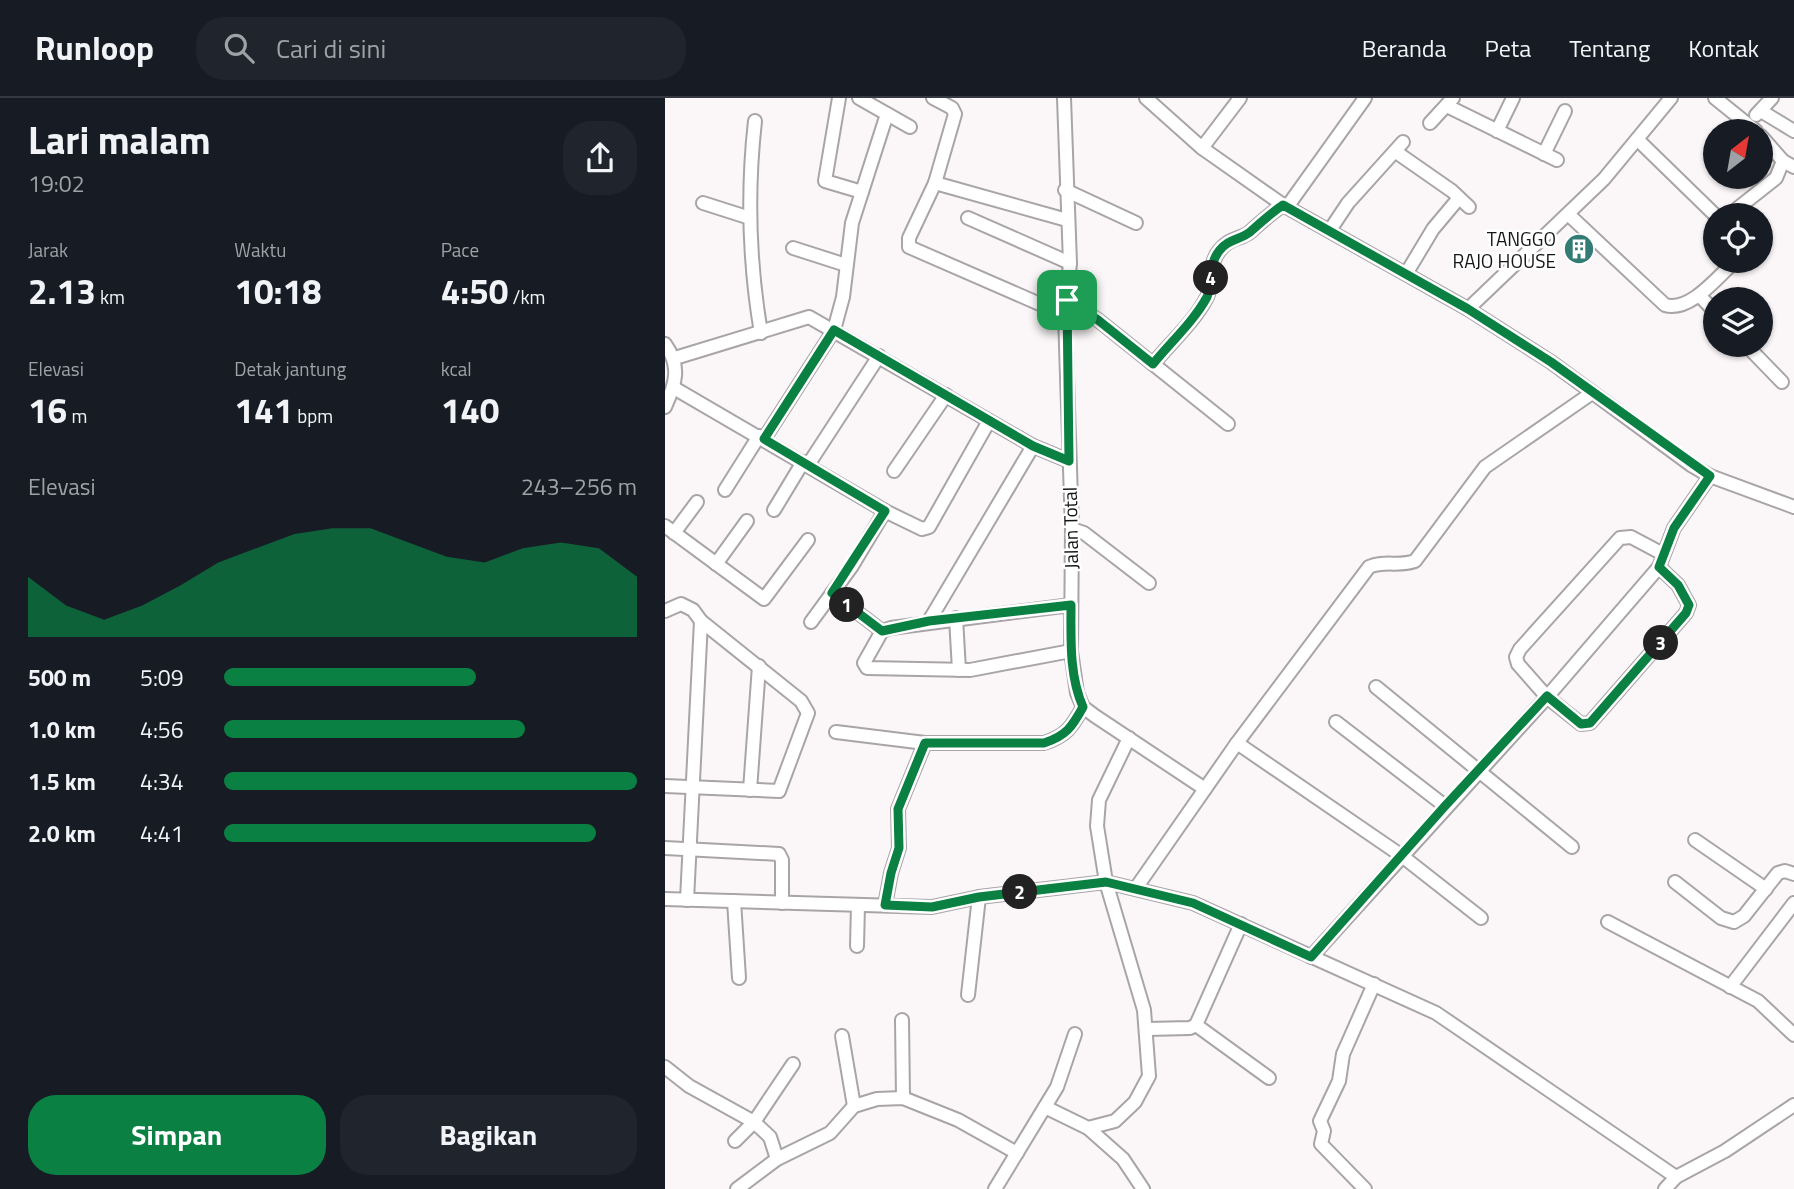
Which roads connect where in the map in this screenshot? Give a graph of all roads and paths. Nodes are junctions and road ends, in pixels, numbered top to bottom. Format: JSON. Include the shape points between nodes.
{"nodes":[{"id":1,"x":839,"y":98,"type":"edge"},
{"id":2,"x":859,"y":98,"type":"edge"},
{"id":3,"x":933,"y":98,"type":"edge"},
{"id":4,"x":1064,"y":98,"type":"edge"},
{"id":5,"x":1146,"y":98,"type":"edge"},
{"id":6,"x":1240,"y":98,"type":"edge"},
{"id":7,"x":1365,"y":98,"type":"edge"},
{"id":8,"x":1513,"y":98,"type":"edge"},
{"id":9,"x":1671,"y":98,"type":"edge"},
{"id":10,"x":1714,"y":98,"type":"edge"},
{"id":11,"x":1772,"y":98,"type":"edge"},
{"id":12,"x":1450,"y":102,"type":"edge"},
{"id":13,"x":1565,"y":111,"type":"dead end"},
{"id":14,"x":1761,"y":111,"type":"junction"},
{"id":15,"x":887,"y":114,"type":"junction"},
{"id":16,"x":1742,"y":119,"type":"edge"},
{"id":17,"x":1756,"y":119,"type":"edge"},
{"id":18,"x":755,"y":121,"type":"dead end"},
{"id":19,"x":1430,"y":123,"type":"dead end"},
{"id":20,"x":910,"y":127,"type":"dead end"},
{"id":21,"x":1497,"y":131,"type":"junction"},
{"id":22,"x":1794,"y":131,"type":"edge"},
{"id":23,"x":1638,"y":140,"type":"junction"},
{"id":24,"x":1202,"y":148,"type":"junction"},
{"id":25,"x":1773,"y":148,"type":"edge"},
{"id":26,"x":1544,"y":154,"type":"junction"},
{"id":27,"x":1557,"y":160,"type":"dead end"},
{"id":28,"x":1789,"y":164,"type":"edge"},
{"id":29,"x":935,"y":183,"type":"junction"},
{"id":30,"x":1065,"y":190,"type":"junction"},
{"id":31,"x":862,"y":192,"type":"junction"},
{"id":32,"x":1459,"y":198,"type":"junction"},
{"id":33,"x":703,"y":202,"type":"dead end"},
{"id":34,"x":1703,"y":203,"type":"edge"},
{"id":35,"x":1744,"y":203,"type":"edge"},
{"id":36,"x":1285,"y":206,"type":"junction"},
{"id":37,"x":1469,"y":207,"type":"dead end"},
{"id":38,"x":1568,"y":214,"type":"junction"},
{"id":39,"x":750,"y":218,"type":"junction"},
{"id":40,"x":968,"y":218,"type":"dead end"},
{"id":41,"x":1067,"y":219,"type":"junction"},
{"id":42,"x":1136,"y":223,"type":"dead end"},
{"id":43,"x":1330,"y":230,"type":"junction"},
{"id":44,"x":793,"y":248,"type":"dead end"},
{"id":45,"x":1070,"y":263,"type":"junction"},
{"id":46,"x":846,"y":265,"type":"junction"},
{"id":47,"x":1722,"y":273,"type":"edge"},
{"id":48,"x":1406,"y":274,"type":"junction"},
{"id":49,"x":1699,"y":295,"type":"junction"},
{"id":50,"x":1703,"y":299,"type":"edge"},
{"id":51,"x":1067,"y":300,"type":"junction"},
{"id":52,"x":1468,"y":309,"type":"junction"},
{"id":53,"x":1065,"y":315,"type":"junction"},
{"id":54,"x":834,"y":330,"type":"junction"},
{"id":55,"x":761,"y":333,"type":"junction"},
{"id":56,"x":665,"y":344,"type":"edge"},
{"id":57,"x":879,"y":356,"type":"junction"},
{"id":58,"x":1757,"y":357,"type":"edge"},
{"id":59,"x":675,"y":358,"type":"junction"},
{"id":60,"x":1153,"y":364,"type":"junction"},
{"id":61,"x":1781,"y":382,"type":"dead end"},
{"id":62,"x":674,"y":388,"type":"junction"},
{"id":63,"x":1592,"y":393,"type":"junction"},
{"id":64,"x":946,"y":395,"type":"junction"},
{"id":65,"x":665,"y":407,"type":"edge"},
{"id":66,"x":989,"y":421,"type":"junction"},
{"id":67,"x":1228,"y":424,"type":"dead end"},
{"id":68,"x":761,"y":437,"type":"junction"},
{"id":69,"x":1033,"y":446,"type":"junction"},
{"id":70,"x":1069,"y":461,"type":"junction"},
{"id":71,"x":806,"y":464,"type":"junction"},
{"id":72,"x":894,"y":471,"type":"dead end"},
{"id":73,"x":1710,"y":476,"type":"junction"},
{"id":74,"x":725,"y":490,"type":"dead end"},
{"id":75,"x":697,"y":502,"type":"dead end"},
{"id":76,"x":1794,"y":507,"type":"edge"},
{"id":77,"x":773,"y":510,"type":"dead end"},
{"id":78,"x":885,"y":511,"type":"junction"},
{"id":79,"x":747,"y":521,"type":"dead end"},
{"id":80,"x":670,"y":529,"type":"edge"},
{"id":81,"x":1072,"y":529,"type":"junction"},
{"id":82,"x":809,"y":540,"type":"dead end"},
{"id":83,"x":1661,"y":561,"type":"junction"},
{"id":84,"x":716,"y":564,"type":"junction"},
{"id":85,"x":1149,"y":583,"type":"dead end"},
{"id":86,"x":832,"y":593,"type":"junction"},
{"id":87,"x":1071,"y":605,"type":"junction"},
{"id":88,"x":665,"y":611,"type":"edge"},
{"id":89,"x":956,"y":618,"type":"junction"},
{"id":90,"x":701,"y":621,"type":"junction"},
{"id":91,"x":929,"y":621,"type":"junction"},
{"id":92,"x":811,"y":622,"type":"dead end"},
{"id":93,"x":882,"y":631,"type":"junction"},
{"id":94,"x":1071,"y":651,"type":"junction"},
{"id":95,"x":759,"y":666,"type":"junction"},
{"id":96,"x":958,"y":670,"type":"junction"},
{"id":97,"x":1376,"y":687,"type":"dead end"},
{"id":98,"x":1547,"y":696,"type":"junction"},
{"id":99,"x":1083,"y":707,"type":"junction"},
{"id":100,"x":1336,"y":722,"type":"dead end"},
{"id":101,"x":836,"y":732,"type":"dead end"},
{"id":102,"x":1129,"y":738,"type":"junction"},
{"id":103,"x":925,"y":743,"type":"junction"},
{"id":104,"x":1237,"y":743,"type":"junction"},
{"id":105,"x":1477,"y":772,"type":"junction"},
{"id":106,"x":665,"y":786,"type":"edge"},
{"id":107,"x":692,"y":787,"type":"junction"},
{"id":108,"x":1205,"y":789,"type":"junction"},
{"id":109,"x":750,"y":790,"type":"junction"},
{"id":110,"x":1445,"y":806,"type":"junction"},
{"id":111,"x":1695,"y":839,"type":"dead end"},
{"id":112,"x":1572,"y":847,"type":"dead end"},
{"id":113,"x":665,"y":848,"type":"edge"},
{"id":114,"x":689,"y":849,"type":"junction"},
{"id":115,"x":1402,"y":856,"type":"junction"},
{"id":116,"x":1794,"y":874,"type":"edge"},
{"id":117,"x":1106,"y":882,"type":"junction"},
{"id":118,"x":1675,"y":883,"type":"dead end"},
{"id":119,"x":1136,"y":888,"type":"junction"},
{"id":120,"x":1766,"y":889,"type":"junction"},
{"id":121,"x":979,"y":897,"type":"junction"},
{"id":122,"x":665,"y":899,"type":"edge"},
{"id":123,"x":687,"y":900,"type":"junction"},
{"id":124,"x":734,"y":901,"type":"junction"},
{"id":125,"x":782,"y":903,"type":"junction"},
{"id":126,"x":1794,"y":903,"type":"edge"},
{"id":127,"x":858,"y":905,"type":"junction"},
{"id":128,"x":885,"y":905,"type":"junction"},
{"id":129,"x":1481,"y":918,"type":"dead end"},
{"id":130,"x":1608,"y":922,"type":"dead end"},
{"id":131,"x":1241,"y":924,"type":"junction"},
{"id":132,"x":857,"y":946,"type":"dead end"},
{"id":133,"x":1311,"y":957,"type":"junction"},
{"id":134,"x":739,"y":978,"type":"dead end"},
{"id":135,"x":1374,"y":984,"type":"junction"},
{"id":136,"x":1730,"y":987,"type":"junction"},
{"id":137,"x":968,"y":995,"type":"dead end"},
{"id":138,"x":902,"y":1020,"type":"dead end"},
{"id":139,"x":1196,"y":1025,"type":"junction"},
{"id":140,"x":1146,"y":1029,"type":"junction"},
{"id":141,"x":1075,"y":1034,"type":"dead end"},
{"id":142,"x":1794,"y":1035,"type":"edge"},
{"id":143,"x":842,"y":1036,"type":"dead end"},
{"id":144,"x":793,"y":1064,"type":"dead end"},
{"id":145,"x":665,"y":1067,"type":"edge"},
{"id":146,"x":1269,"y":1078,"type":"dead end"},
{"id":147,"x":903,"y":1098,"type":"junction"},
{"id":148,"x":1794,"y":1105,"type":"edge"},
{"id":149,"x":854,"y":1106,"type":"junction"},
{"id":150,"x":1045,"y":1107,"type":"junction"},
{"id":151,"x":754,"y":1122,"type":"junction"},
{"id":152,"x":1088,"y":1128,"type":"junction"},
{"id":153,"x":735,"y":1142,"type":"dead end"},
{"id":154,"x":1017,"y":1153,"type":"junction"},
{"id":155,"x":777,"y":1158,"type":"junction"},
{"id":156,"x":1676,"y":1177,"type":"junction"},
{"id":157,"x":737,"y":1189,"type":"edge"},
{"id":158,"x":995,"y":1189,"type":"edge"},
{"id":159,"x":1143,"y":1189,"type":"edge"},
{"id":160,"x":1364,"y":1189,"type":"edge"},
{"id":161,"x":1665,"y":1189,"type":"edge"}],
"edges":[{"from":1,"to":31,"type":"street","via":[[825,181]]},
{"from":2,"to":15,"type":"street"},
{"from":3,"to":29,"type":"street","via":[[955,114]]},
{"from":4,"to":30,"type":"street","name":"Jalan Total"},
{"from":5,"to":24,"type":"street"},
{"from":6,"to":24,"type":"street"},
{"from":7,"to":36,"type":"street"},
{"from":8,"to":21,"type":"street"},
{"from":9,"to":23,"type":"street"},
{"from":10,"to":16,"type":"street"},
{"from":11,"to":14,"type":"street"},
{"from":12,"to":19,"type":"street"},
{"from":12,"to":21,"type":"street"},
{"from":13,"to":26,"type":"street"},
{"from":14,"to":17,"type":"street"},
{"from":14,"to":22,"type":"street"},
{"from":15,"to":20,"type":"street"},
{"from":15,"to":31,"type":"street"},
{"from":18,"to":39,"type":"street"},
{"from":21,"to":26,"type":"street"},
{"from":23,"to":34,"type":"street"},
{"from":23,"to":38,"type":"street"},
{"from":24,"to":36,"type":"street"},
{"from":25,"to":28,"type":"street"},
{"from":26,"to":27,"type":"street"},
{"from":28,"to":35,"type":"street"},
{"from":29,"to":41,"type":"street"},
{"from":29,"to":53,"type":"street","via":[[909,247]]},
{"from":30,"to":41,"type":"street","name":"Jalan Total"},
{"from":30,"to":42,"type":"street"},
{"from":31,"to":46,"type":"street"},
{"from":32,"to":37,"type":"street"},
{"from":32,"to":43,"type":"street","via":[[1399,147]]},
{"from":32,"to":48,"type":"street","via":[[1433,229]]},
{"from":33,"to":39,"type":"street"},
{"from":36,"to":43,"type":"street"},
{"from":36,"to":60,"type":"street","via":[[1249,233],[1229,240],[1217,253],[1206,299]]},
{"from":38,"to":49,"type":"street","via":[[1665,304],[1672,307]]},
{"from":38,"to":52,"type":"street"},
{"from":39,"to":55,"type":"street"},
{"from":40,"to":45,"type":"street"},
{"from":41,"to":45,"type":"street","name":"Jalan Total"},
{"from":43,"to":48,"type":"street"},
{"from":44,"to":46,"type":"street"},
{"from":45,"to":51,"type":"street","name":"Jalan Total"},
{"from":46,"to":54,"type":"street"},
{"from":47,"to":49,"type":"street"},
{"from":48,"to":52,"type":"street"},
{"from":49,"to":50,"type":"street"},
{"from":51,"to":53,"type":"street","name":"Jalan Total"},
{"from":51,"to":60,"type":"street"},
{"from":52,"to":63,"type":"street"},
{"from":53,"to":70,"type":"street","name":"Jalan Total"},
{"from":54,"to":55,"type":"street","via":[[801,317]]},
{"from":54,"to":57,"type":"street"},
{"from":54,"to":68,"type":"street"},
{"from":55,"to":59,"type":"street"},
{"from":56,"to":59,"type":"street"},
{"from":57,"to":64,"type":"street"},
{"from":57,"to":71,"type":"street"},
{"from":58,"to":61,"type":"street"},
{"from":59,"to":62,"type":"street"},
{"from":60,"to":67,"type":"street"},
{"from":62,"to":65,"type":"street"},
{"from":62,"to":68,"type":"street"},
{"from":63,"to":73,"type":"street"},
{"from":63,"to":104,"type":"street","via":[[1485,467],[1415,561],[1369,567]]},
{"from":64,"to":66,"type":"street"},
{"from":64,"to":72,"type":"street"},
{"from":66,"to":69,"type":"street"},
{"from":66,"to":78,"type":"street","via":[[929,527],[913,526]]},
{"from":68,"to":71,"type":"street"},
{"from":68,"to":74,"type":"street"},
{"from":69,"to":70,"type":"street"},
{"from":69,"to":91,"type":"street"},
{"from":70,"to":81,"type":"street","name":"Jalan Total"},
{"from":71,"to":77,"type":"street"},
{"from":71,"to":78,"type":"street"},
{"from":73,"to":76,"type":"street"},
{"from":73,"to":83,"type":"street","via":[[1674,528]]},
{"from":75,"to":80,"type":"street"},
{"from":78,"to":86,"type":"street"},
{"from":79,"to":84,"type":"street"},
{"from":80,"to":84,"type":"street"},
{"from":81,"to":85,"type":"street","via":[[1084,533]]},
{"from":81,"to":87,"type":"street","name":"Jalan Total"},
{"from":82,"to":84,"type":"street","via":[[764,599]]},
{"from":83,"to":98,"type":"street"},
{"from":83,"to":98,"type":"street","via":[[1630,537],[1620,538],[1520,649],[1518,664]]},
{"from":83,"to":98,"type":"street","via":[[1689,605],[1639,671],[1586,725]]},
{"from":86,"to":92,"type":"street"},
{"from":86,"to":93,"type":"street"},
{"from":87,"to":89,"type":"street"},
{"from":87,"to":94,"type":"street","name":"Jalan Total"},
{"from":88,"to":90,"type":"street","via":[[686,605]]},
{"from":89,"to":91,"type":"street"},
{"from":89,"to":96,"type":"street"},
{"from":90,"to":95,"type":"street"},
{"from":90,"to":107,"type":"street"},
{"from":91,"to":93,"type":"street"},
{"from":93,"to":96,"type":"street","via":[[864,663],[867,668]]},
{"from":94,"to":96,"type":"street"},
{"from":94,"to":99,"type":"street","name":"Jalan Total"},
{"from":95,"to":109,"type":"street"},
{"from":95,"to":109,"type":"street","via":[[801,701],[808,713],[779,791]]},
{"from":97,"to":105,"type":"street"},
{"from":98,"to":105,"type":"street"},
{"from":99,"to":102,"type":"street"},
{"from":99,"to":103,"type":"street","via":[[1073,727],[1044,743]]},
{"from":100,"to":110,"type":"street"},
{"from":101,"to":103,"type":"street"},
{"from":102,"to":108,"type":"street"},
{"from":102,"to":117,"type":"street","via":[[1099,800],[1097,826]]},
{"from":103,"to":128,"type":"street","via":[[898,809],[899,848]]},
{"from":104,"to":108,"type":"street"},
{"from":104,"to":115,"type":"street"},
{"from":105,"to":110,"type":"street"},
{"from":105,"to":112,"type":"street"},
{"from":106,"to":107,"type":"street"},
{"from":107,"to":109,"type":"street"},
{"from":107,"to":114,"type":"street"},
{"from":108,"to":119,"type":"street"},
{"from":110,"to":115,"type":"street"},
{"from":111,"to":120,"type":"street"},
{"from":113,"to":114,"type":"street"},
{"from":114,"to":123,"type":"street"},
{"from":114,"to":125,"type":"street","via":[[779,854]]},
{"from":115,"to":129,"type":"street"},
{"from":115,"to":133,"type":"street"},
{"from":116,"to":120,"type":"street","via":[[1778,873]]},
{"from":117,"to":119,"type":"street"},
{"from":117,"to":121,"type":"street"},
{"from":117,"to":140,"type":"street","via":[[1145,1010]]},
{"from":118,"to":120,"type":"street","via":[[1721,918],[1734,922]]},
{"from":119,"to":131,"type":"street","via":[[1193,903]]},
{"from":121,"to":128,"type":"street","via":[[932,907]]},
{"from":121,"to":137,"type":"street"},
{"from":122,"to":123,"type":"street"},
{"from":123,"to":124,"type":"street"},
{"from":124,"to":125,"type":"street"},
{"from":124,"to":134,"type":"street"},
{"from":125,"to":127,"type":"street"},
{"from":126,"to":136,"type":"street"},
{"from":127,"to":128,"type":"street"},
{"from":127,"to":132,"type":"street"},
{"from":130,"to":136,"type":"street"},
{"from":131,"to":133,"type":"street"},
{"from":131,"to":139,"type":"street"},
{"from":133,"to":135,"type":"street"},
{"from":135,"to":156,"type":"street","via":[[1436,1013]]},
{"from":135,"to":160,"type":"street","via":[[1320,1121],[1324,1131],[1321,1144]]},
{"from":136,"to":142,"type":"street","via":[[1758,1001]]},
{"from":138,"to":147,"type":"street"},
{"from":139,"to":140,"type":"street"},
{"from":139,"to":146,"type":"street"},
{"from":140,"to":152,"type":"street","via":[[1149,1076],[1135,1102],[1115,1121]]},
{"from":141,"to":150,"type":"street"},
{"from":143,"to":149,"type":"street"},
{"from":144,"to":151,"type":"street"},
{"from":145,"to":151,"type":"street","via":[[689,1086]]},
{"from":147,"to":149,"type":"street","via":[[877,1098]]},
{"from":147,"to":154,"type":"street","via":[[958,1120]]},
{"from":148,"to":156,"type":"street","via":[[1725,1152]]},
{"from":149,"to":155,"type":"street","via":[[830,1133]]},
{"from":150,"to":152,"type":"street"},
{"from":150,"to":154,"type":"street"},
{"from":151,"to":153,"type":"street"},
{"from":151,"to":155,"type":"street","via":[[770,1137]]},
{"from":152,"to":159,"type":"street","via":[[1123,1159]]},
{"from":154,"to":158,"type":"street"},
{"from":155,"to":157,"type":"street"},
{"from":156,"to":161,"type":"street"}]}
